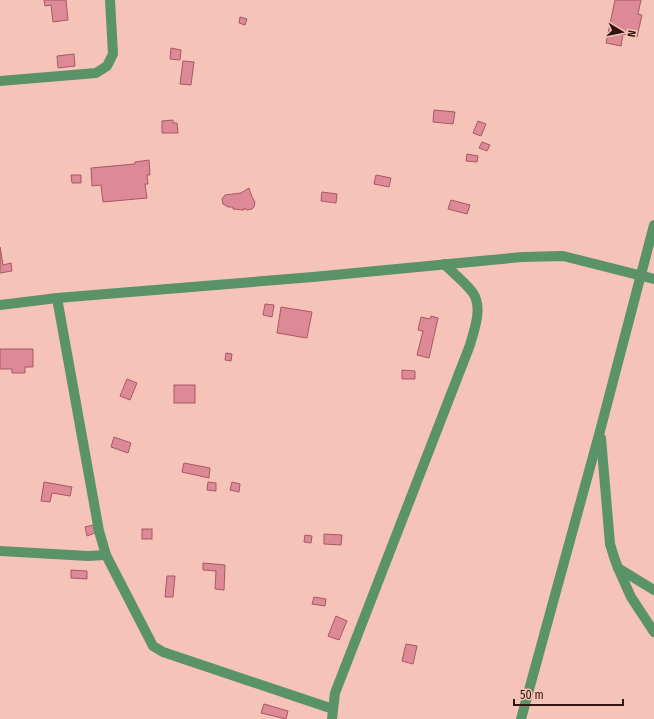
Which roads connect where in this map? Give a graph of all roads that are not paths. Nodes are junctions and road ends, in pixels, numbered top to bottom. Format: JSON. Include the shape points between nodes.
{"nodes":[{"id":1,"x":110,"y":0,"type":"edge"},
{"id":2,"x":0,"y":81,"type":"edge"},
{"id":3,"x":654,"y":225,"type":"edge"},
{"id":4,"x":444,"y":264,"type":"junction"},
{"id":5,"x":640,"y":276,"type":"junction"},
{"id":6,"x":654,"y":279,"type":"edge"},
{"id":7,"x":58,"y":298,"type":"junction"},
{"id":8,"x":0,"y":305,"type":"edge"},
{"id":9,"x":600,"y":430,"type":"junction"},
{"id":10,"x":0,"y":551,"type":"edge"},
{"id":11,"x":106,"y":555,"type":"junction"},
{"id":12,"x":618,"y":568,"type":"junction"},
{"id":13,"x":654,"y":590,"type":"edge"},
{"id":14,"x":654,"y":632,"type":"edge"},
{"id":15,"x":332,"y":714,"type":"edge"},
{"id":16,"x":521,"y":719,"type":"edge"}],
"edges":[{"from":1,"to":2,"type":"street","via":[[113,54],[107,66],[96,73]]},
{"from":3,"to":5,"type":"street"},
{"from":4,"to":5,"type":"street","via":[[522,256],[563,256]]},
{"from":4,"to":7,"type":"street"},
{"from":4,"to":15,"type":"street","via":[[473,294],[477,307],[470,345],[336,693]]},
{"from":5,"to":6,"type":"street"},
{"from":5,"to":9,"type":"street"},
{"from":7,"to":8,"type":"street"},
{"from":7,"to":11,"type":"street","via":[[99,530]]},
{"from":9,"to":12,"type":"street","via":[[610,544]]},
{"from":9,"to":16,"type":"street"},
{"from":10,"to":11,"type":"street"},
{"from":11,"to":15,"type":"street","via":[[153,646],[163,652]]},
{"from":12,"to":13,"type":"street"},
{"from":12,"to":14,"type":"street","via":[[631,597]]}]}
